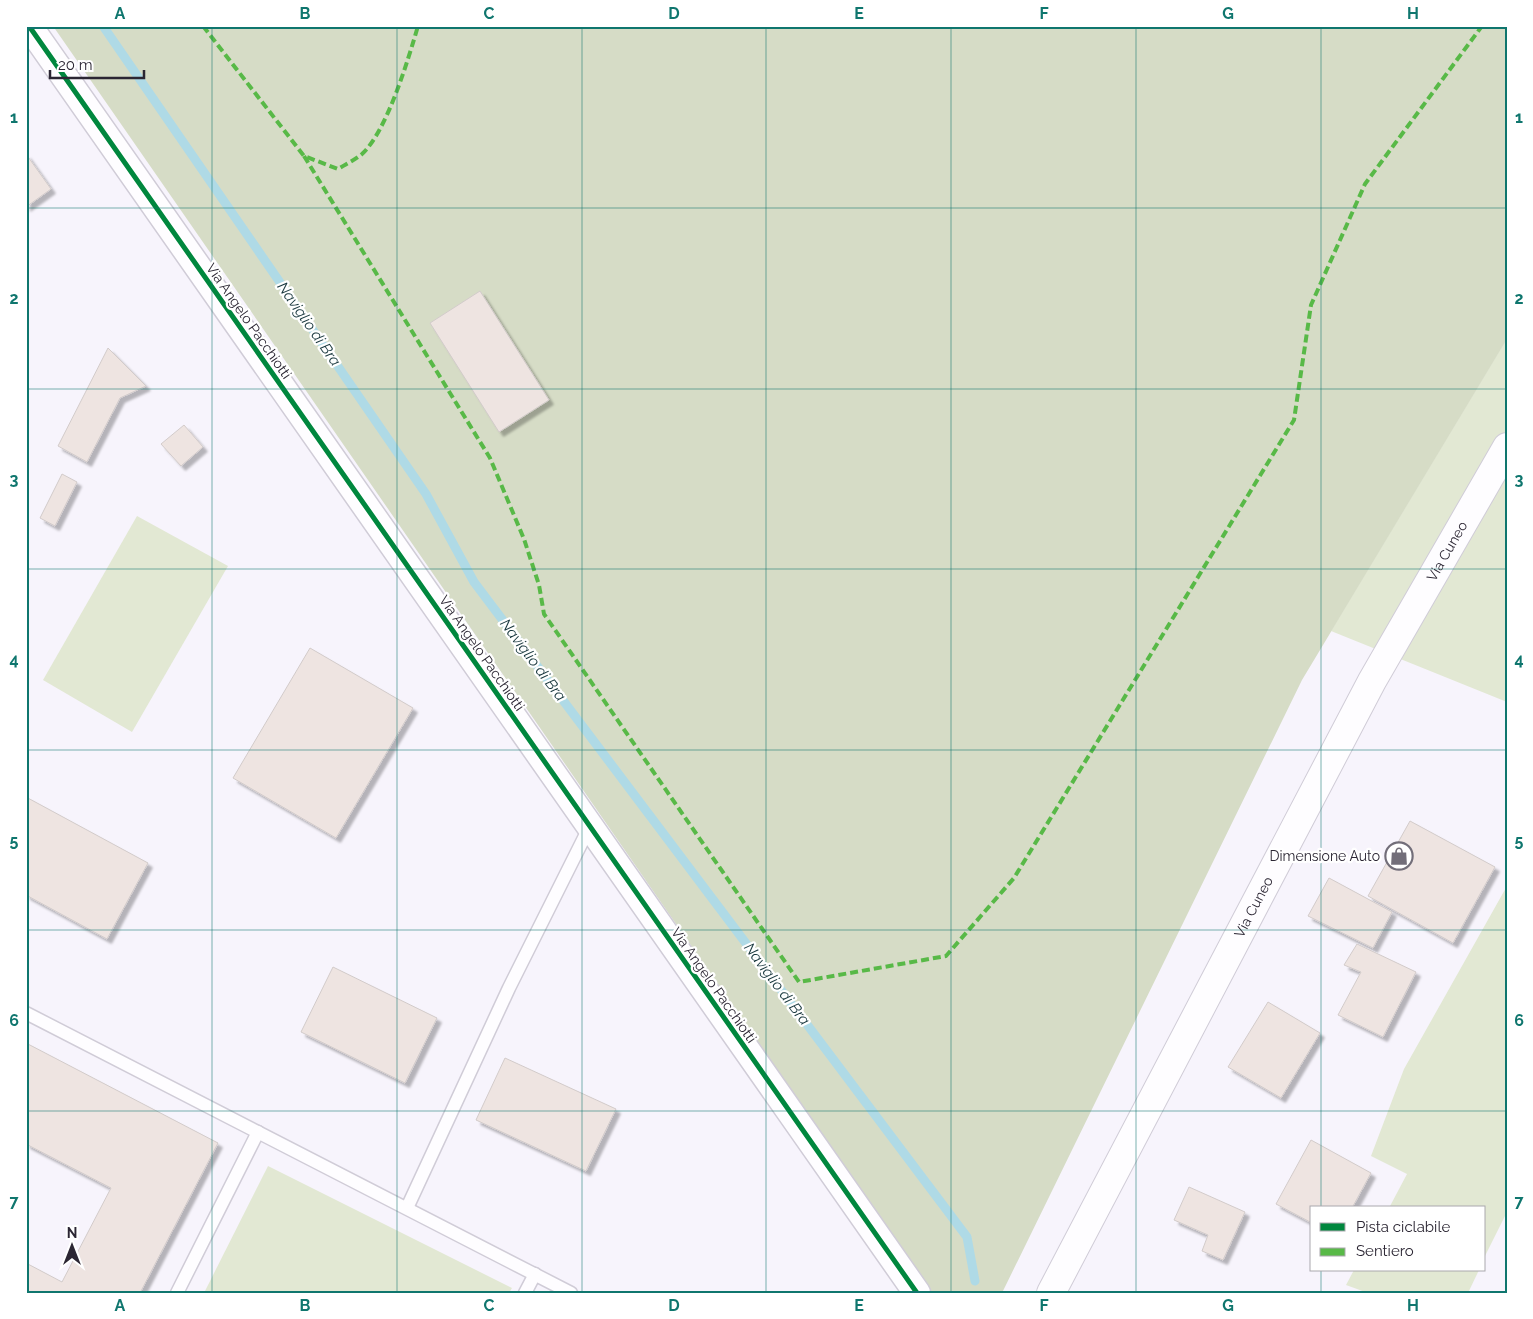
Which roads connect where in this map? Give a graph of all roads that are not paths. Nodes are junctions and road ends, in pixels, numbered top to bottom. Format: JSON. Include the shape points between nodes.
{"nodes":[{"id":1,"x":29,"y":26,"type":"edge"},
{"id":2,"x":1507,"y":447,"type":"edge"},
{"id":3,"x":590,"y":826,"type":"junction"},
{"id":4,"x":26,"y":1013,"type":"edge"},
{"id":5,"x":258,"y":1132,"type":"junction"},
{"id":6,"x":407,"y":1208,"type":"junction"},
{"id":7,"x":535,"y":1274,"type":"junction"},
{"id":8,"x":177,"y":1293,"type":"edge"},
{"id":9,"x":525,"y":1293,"type":"edge"},
{"id":10,"x":571,"y":1293,"type":"edge"},
{"id":11,"x":917,"y":1293,"type":"edge"},
{"id":12,"x":1052,"y":1293,"type":"edge"}],
"edges":[{"from":1,"to":3,"type":"street","name":"Via Angelo Pacchiotti"},
{"from":2,"to":12,"type":"main road","name":"Via Cuneo","via":[[1372,681]]},
{"from":3,"to":6,"type":"lane","via":[[508,988]]},
{"from":3,"to":11,"type":"street","name":"Via Angelo Pacchiotti"},
{"from":4,"to":5,"type":"lane"},
{"from":5,"to":6,"type":"lane"},
{"from":5,"to":8,"type":"lane"},
{"from":6,"to":7,"type":"lane"},
{"from":7,"to":9,"type":"lane"},
{"from":7,"to":10,"type":"lane"}]}
